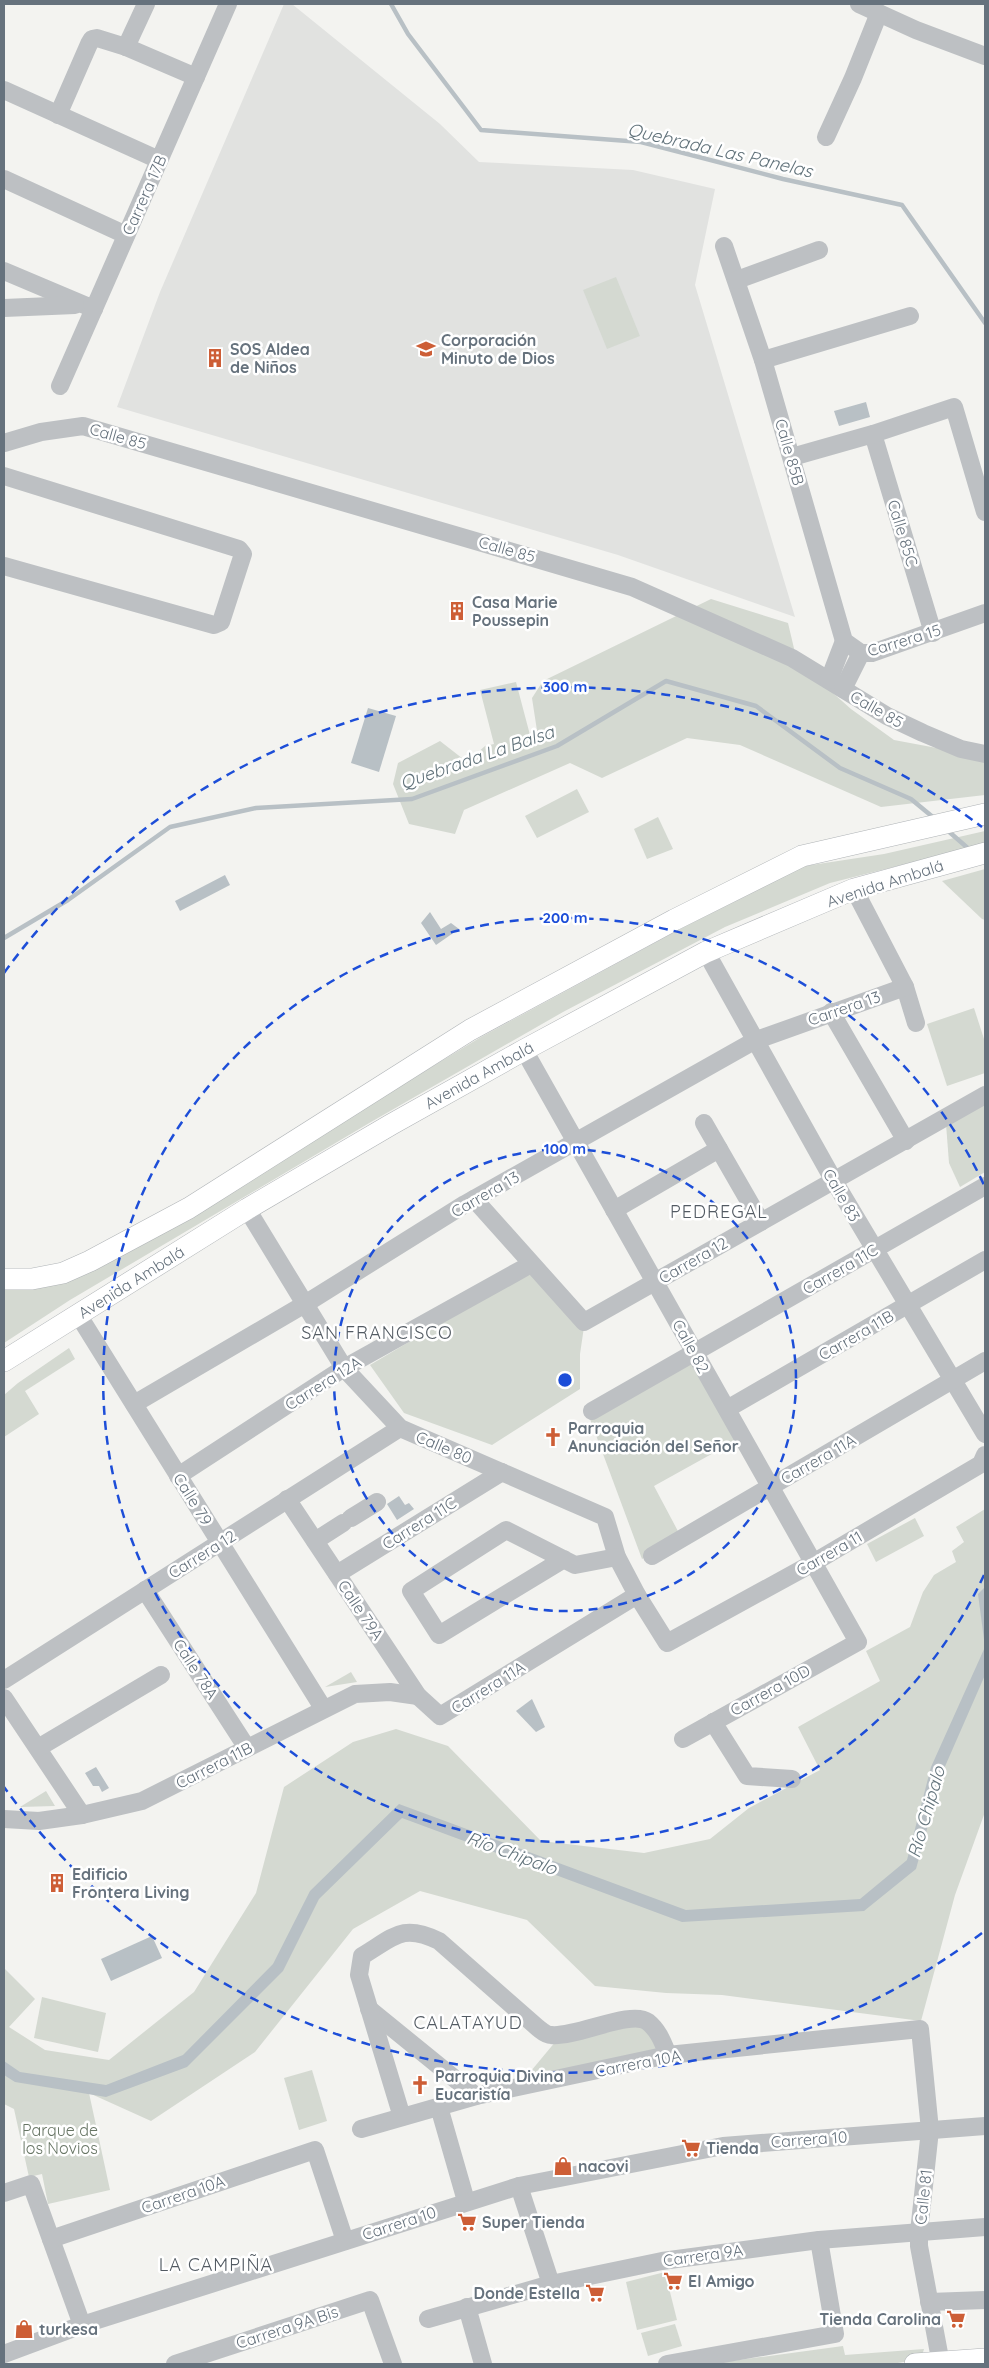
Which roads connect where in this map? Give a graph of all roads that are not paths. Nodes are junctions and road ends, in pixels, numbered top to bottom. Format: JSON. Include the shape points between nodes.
{"nodes":[{"id":1,"x":146,"y":4,"type":"edge"},
{"id":2,"x":228,"y":4,"type":"edge"},
{"id":3,"x":859,"y":4,"type":"edge"},
{"id":4,"x":879,"y":13,"type":"junction"},
{"id":5,"x":126,"y":47,"type":"junction"},
{"id":6,"x":985,"y":56,"type":"edge"},
{"id":7,"x":196,"y":77,"type":"junction"},
{"id":8,"x":4,"y":91,"type":"edge"},
{"id":9,"x":58,"y":115,"type":"junction"},
{"id":10,"x":826,"y":137,"type":"dead end"},
{"id":11,"x":159,"y":160,"type":"junction"},
{"id":12,"x":4,"y":179,"type":"edge"},
{"id":13,"x":126,"y":235,"type":"junction"},
{"id":14,"x":724,"y":246,"type":"dead end"},
{"id":15,"x":819,"y":250,"type":"dead end"},
{"id":16,"x":4,"y":272,"type":"edge"},
{"id":17,"x":737,"y":280,"type":"junction"},
{"id":18,"x":87,"y":306,"type":"junction"},
{"id":19,"x":4,"y":308,"type":"edge"},
{"id":20,"x":910,"y":316,"type":"dead end"},
{"id":21,"x":763,"y":360,"type":"junction"},
{"id":22,"x":60,"y":386,"type":"dead end"},
{"id":23,"x":873,"y":434,"type":"junction"},
{"id":24,"x":4,"y":443,"type":"edge"},
{"id":25,"x":792,"y":457,"type":"junction"},
{"id":26,"x":4,"y":476,"type":"edge"},
{"id":27,"x":985,"y":512,"type":"edge"},
{"id":28,"x":4,"y":566,"type":"edge"},
{"id":29,"x":985,"y":613,"type":"edge"},
{"id":30,"x":933,"y":633,"type":"junction"},
{"id":31,"x":844,"y":641,"type":"junction"},
{"id":32,"x":861,"y":652,"type":"junction"},
{"id":33,"x":836,"y":684,"type":"junction"},
{"id":34,"x":985,"y":754,"type":"edge"},
{"id":35,"x":985,"y":814,"type":"edge"},
{"id":36,"x":985,"y":852,"type":"edge"},
{"id":37,"x":854,"y":889,"type":"junction"},
{"id":38,"x":706,"y":952,"type":"junction"},
{"id":39,"x":904,"y":987,"type":"junction"},
{"id":40,"x":831,"y":1012,"type":"junction"},
{"id":41,"x":916,"y":1023,"type":"dead end"},
{"id":42,"x":754,"y":1041,"type":"junction"},
{"id":43,"x":524,"y":1050,"type":"junction"},
{"id":44,"x":985,"y":1095,"type":"edge"},
{"id":45,"x":704,"y":1123,"type":"dead end"},
{"id":46,"x":906,"y":1140,"type":"junction"},
{"id":47,"x":576,"y":1143,"type":"junction"},
{"id":48,"x":719,"y":1149,"type":"junction"},
{"id":49,"x":834,"y":1181,"type":"junction"},
{"id":50,"x":985,"y":1186,"type":"edge"},
{"id":51,"x":474,"y":1199,"type":"junction"},
{"id":52,"x":247,"y":1209,"type":"junction"},
{"id":53,"x":614,"y":1210,"type":"junction"},
{"id":54,"x":761,"y":1222,"type":"junction"},
{"id":55,"x":873,"y":1250,"type":"junction"},
{"id":56,"x":985,"y":1260,"type":"edge"},
{"id":57,"x":524,"y":1268,"type":"dead end"},
{"id":58,"x":4,"y":1279,"type":"edge"},
{"id":59,"x":655,"y":1282,"type":"junction"},
{"id":60,"x":305,"y":1304,"type":"junction"},
{"id":61,"x":909,"y":1306,"type":"junction"},
{"id":62,"x":78,"y":1316,"type":"junction"},
{"id":63,"x":695,"y":1352,"type":"junction"},
{"id":64,"x":985,"y":1360,"type":"edge"},
{"id":65,"x":4,"y":1361,"type":"edge"},
{"id":66,"x":344,"y":1368,"type":"junction"},
{"id":67,"x":954,"y":1379,"type":"junction"},
{"id":68,"x":134,"y":1404,"type":"junction"},
{"id":69,"x":727,"y":1409,"type":"junction"},
{"id":70,"x":592,"y":1411,"type":"dead end"},
{"id":71,"x":400,"y":1428,"type":"junction"},
{"id":72,"x":985,"y":1434,"type":"edge"},
{"id":73,"x":985,"y":1455,"type":"edge"},
{"id":74,"x":502,"y":1472,"type":"junction"},
{"id":75,"x":178,"y":1476,"type":"junction"},
{"id":76,"x":770,"y":1487,"type":"junction"},
{"id":77,"x":287,"y":1499,"type":"junction"},
{"id":78,"x":377,"y":1502,"type":"dead end"},
{"id":79,"x":315,"y":1541,"type":"junction"},
{"id":80,"x":220,"y":1542,"type":"junction"},
{"id":81,"x":652,"y":1556,"type":"dead end"},
{"id":82,"x":618,"y":1557,"type":"junction"},
{"id":83,"x":564,"y":1559,"type":"junction"},
{"id":84,"x":814,"y":1563,"type":"junction"},
{"id":85,"x":337,"y":1574,"type":"junction"},
{"id":86,"x":145,"y":1590,"type":"junction"},
{"id":87,"x":637,"y":1595,"type":"junction"},
{"id":88,"x":858,"y":1642,"type":"joint"},
{"id":89,"x":667,"y":1643,"type":"joint"},
{"id":90,"x":161,"y":1675,"type":"dead end"},
{"id":91,"x":4,"y":1680,"type":"edge"},
{"id":92,"x":418,"y":1696,"type":"junction"},
{"id":93,"x":4,"y":1698,"type":"edge"},
{"id":94,"x":323,"y":1708,"type":"junction"},
{"id":95,"x":440,"y":1716,"type":"joint"},
{"id":96,"x":713,"y":1722,"type":"junction"},
{"id":97,"x":683,"y":1739,"type":"dead end"},
{"id":98,"x":38,"y":1748,"type":"junction"},
{"id":99,"x":247,"y":1748,"type":"junction"},
{"id":100,"x":792,"y":1779,"type":"dead end"},
{"id":101,"x":82,"y":1815,"type":"junction"},
{"id":102,"x":4,"y":1819,"type":"edge"},
{"id":103,"x":369,"y":2009,"type":"junction"},
{"id":104,"x":920,"y":2029,"type":"joint"},
{"id":105,"x":668,"y":2055,"type":"junction"},
{"id":106,"x":457,"y":2081,"type":"junction"},
{"id":107,"x":476,"y":2096,"type":"junction"},
{"id":108,"x":443,"y":2106,"type":"junction"},
{"id":109,"x":402,"y":2117,"type":"junction"},
{"id":110,"x":985,"y":2126,"type":"edge"},
{"id":111,"x":361,"y":2129,"type":"dead end"},
{"id":112,"x":930,"y":2130,"type":"junction"},
{"id":113,"x":520,"y":2186,"type":"junction"},
{"id":114,"x":4,"y":2193,"type":"edge"},
{"id":115,"x":466,"y":2201,"type":"junction"},
{"id":116,"x":985,"y":2227,"type":"edge"},
{"id":117,"x":918,"y":2232,"type":"junction"},
{"id":118,"x":51,"y":2239,"type":"junction"},
{"id":119,"x":819,"y":2240,"type":"junction"},
{"id":120,"x":345,"y":2241,"type":"junction"},
{"id":121,"x":551,"y":2284,"type":"junction"},
{"id":122,"x":985,"y":2300,"type":"edge"},
{"id":123,"x":929,"y":2302,"type":"junction"},
{"id":124,"x":467,"y":2307,"type":"junction"},
{"id":125,"x":428,"y":2319,"type":"dead end"},
{"id":126,"x":82,"y":2325,"type":"junction"},
{"id":127,"x":4,"y":2354,"type":"edge"},
{"id":128,"x":220,"y":2357,"type":"edge"},
{"id":129,"x":985,"y":2359,"type":"edge"},
{"id":130,"x":941,"y":2363,"type":"edge"},
{"id":131,"x":175,"y":2364,"type":"edge"},
{"id":132,"x":393,"y":2364,"type":"edge"},
{"id":133,"x":483,"y":2364,"type":"edge"},
{"id":134,"x":667,"y":2364,"type":"edge"},
{"id":135,"x":915,"y":2364,"type":"edge"}],
"edges":[{"from":1,"to":5,"type":"street"},
{"from":2,"to":7,"type":"street","name":"Carrera 17B"},
{"from":3,"to":4,"type":"street"},
{"from":4,"to":6,"type":"street"},
{"from":4,"to":10,"type":"street"},
{"from":5,"to":7,"type":"street"},
{"from":5,"to":9,"type":"street","via":[[92,39]]},
{"from":7,"to":11,"type":"street","name":"Carrera 17B"},
{"from":8,"to":9,"type":"street"},
{"from":9,"to":11,"type":"street"},
{"from":11,"to":13,"type":"street","name":"Carrera 17B"},
{"from":12,"to":13,"type":"street"},
{"from":13,"to":18,"type":"street","name":"Carrera 17B"},
{"from":14,"to":17,"type":"street","name":"Calle 85B"},
{"from":15,"to":17,"type":"street"},
{"from":16,"to":18,"type":"street"},
{"from":17,"to":21,"type":"street","name":"Calle 85B"},
{"from":18,"to":19,"type":"street"},
{"from":18,"to":22,"type":"street","name":"Carrera 17B"},
{"from":20,"to":21,"type":"street"},
{"from":21,"to":25,"type":"street","name":"Calle 85B"},
{"from":23,"to":25,"type":"street"},
{"from":23,"to":27,"type":"street","via":[[954,407]]},
{"from":23,"to":30,"type":"street","name":"Calle 85C"},
{"from":24,"to":33,"type":"street","name":"Calle 85","via":[[41,432],[83,426],[632,587],[792,658]]},
{"from":25,"to":31,"type":"street","name":"Calle 85B"},
{"from":26,"to":28,"type":"street","via":[[239,549],[243,554],[221,622],[214,625]]},
{"from":29,"to":30,"type":"street","name":"Carrera 15"},
{"from":30,"to":32,"type":"street","name":"Carrera 15","via":[[872,653]]},
{"from":31,"to":32,"type":"street"},
{"from":31,"to":33,"type":"street"},
{"from":32,"to":33,"type":"street","name":"Carrera 15"},
{"from":33,"to":34,"type":"street","name":"Calle 85","via":[[887,716],[923,733],[962,749]]},
{"from":35,"to":58,"type":"main road","via":[[802,856],[674,920],[470,1030],[189,1208],[90,1261],[64,1273],[32,1279]]},
{"from":36,"to":37,"type":"main road","name":"Avenida Ambalá"},
{"from":37,"to":38,"type":"main road","name":"Avenida Ambalá"},
{"from":37,"to":39,"type":"street"},
{"from":38,"to":42,"type":"street","name":"Calle 83"},
{"from":38,"to":43,"type":"main road","name":"Avenida Ambalá"},
{"from":39,"to":40,"type":"street","name":"Carrera 13"},
{"from":39,"to":41,"type":"street"},
{"from":40,"to":42,"type":"street","name":"Carrera 13"},
{"from":40,"to":46,"type":"street"},
{"from":42,"to":47,"type":"street","name":"Carrera 13"},
{"from":42,"to":49,"type":"street","name":"Calle 83"},
{"from":43,"to":47,"type":"street","name":"Calle 82"},
{"from":43,"to":52,"type":"main road","name":"Avenida Ambalá"},
{"from":44,"to":46,"type":"street","name":"Carrera 12"},
{"from":45,"to":48,"type":"street"},
{"from":46,"to":49,"type":"street","name":"Carrera 12"},
{"from":47,"to":51,"type":"street","name":"Carrera 13"},
{"from":47,"to":53,"type":"street","name":"Calle 82"},
{"from":48,"to":53,"type":"street"},
{"from":48,"to":54,"type":"street"},
{"from":49,"to":54,"type":"street","name":"Carrera 12"},
{"from":49,"to":55,"type":"street","name":"Calle 83"},
{"from":50,"to":55,"type":"street","name":"Carrera 11C"},
{"from":51,"to":59,"type":"street","name":"Carrera 12","via":[[584,1322]]},
{"from":51,"to":60,"type":"street","name":"Carrera 13"},
{"from":52,"to":60,"type":"street","name":"Calle 80"},
{"from":52,"to":62,"type":"main road","name":"Avenida Ambalá"},
{"from":53,"to":59,"type":"street","name":"Calle 82"},
{"from":54,"to":59,"type":"street","name":"Carrera 12"},
{"from":55,"to":61,"type":"street","name":"Calle 83"},
{"from":55,"to":63,"type":"street","name":"Carrera 11C"},
{"from":56,"to":61,"type":"street","name":"Carrera 11B"},
{"from":57,"to":66,"type":"street","name":"Carrera 12A"},
{"from":59,"to":63,"type":"street","name":"Calle 82"},
{"from":60,"to":66,"type":"street","name":"Calle 80"},
{"from":60,"to":68,"type":"street","name":"Carrera 13"},
{"from":61,"to":67,"type":"street","name":"Calle 83"},
{"from":61,"to":69,"type":"street","name":"Carrera 11B"},
{"from":62,"to":65,"type":"main road","name":"Avenida Ambalá"},
{"from":62,"to":68,"type":"street","name":"Calle 79"},
{"from":63,"to":69,"type":"street","name":"Calle 82"},
{"from":63,"to":70,"type":"street","name":"Carrera 11C"},
{"from":64,"to":67,"type":"street","name":"Carrera 11A"},
{"from":66,"to":71,"type":"street","name":"Calle 80"},
{"from":66,"to":75,"type":"street","name":"Carrera 12A"},
{"from":67,"to":72,"type":"street","name":"Calle 83"},
{"from":67,"to":76,"type":"street","name":"Carrera 11A"},
{"from":68,"to":75,"type":"street","name":"Calle 79"},
{"from":69,"to":76,"type":"street","name":"Calle 82"},
{"from":71,"to":74,"type":"street","name":"Calle 80"},
{"from":71,"to":77,"type":"street","name":"Carrera 12"},
{"from":73,"to":84,"type":"street","name":"Carrera 11","via":[[981,1464]]},
{"from":74,"to":82,"type":"street","name":"Calle 80","via":[[604,1517]]},
{"from":74,"to":85,"type":"street","name":"Carrera 11C"},
{"from":75,"to":80,"type":"street","name":"Calle 79"},
{"from":76,"to":81,"type":"street","name":"Carrera 11A"},
{"from":76,"to":84,"type":"street","name":"Calle 82"},
{"from":77,"to":79,"type":"street","name":"Calle 79A"},
{"from":77,"to":80,"type":"street","name":"Carrera 12"},
{"from":78,"to":79,"type":"street"},
{"from":79,"to":85,"type":"street","name":"Calle 79A"},
{"from":80,"to":86,"type":"street","name":"Carrera 12"},
{"from":80,"to":94,"type":"street","name":"Calle 79"},
{"from":82,"to":83,"type":"street","via":[[575,1564]]},
{"from":82,"to":87,"type":"street","name":"Calle 80"},
{"from":83,"to":83,"type":"street","via":[[506,1530],[411,1591],[439,1636]]},
{"from":84,"to":88,"type":"street","name":"Calle 82"},
{"from":84,"to":89,"type":"street","name":"Carrera 11"},
{"from":85,"to":92,"type":"street","name":"Calle 79A"},
{"from":86,"to":91,"type":"street","name":"Carrera 12"},
{"from":86,"to":99,"type":"street","name":"Calle 78A"},
{"from":87,"to":89,"type":"street","name":"Calle 80"},
{"from":87,"to":95,"type":"street","name":"Carrera 11A"},
{"from":88,"to":96,"type":"street","name":"Carrera 10D"},
{"from":90,"to":98,"type":"street"},
{"from":92,"to":94,"type":"street","name":"Carrera 11B","via":[[390,1692],[355,1694]]},
{"from":92,"to":95,"type":"street","name":"Calle 79A"},
{"from":93,"to":98,"type":"street"},
{"from":94,"to":99,"type":"street","name":"Carrera 11B"},
{"from":96,"to":97,"type":"street","name":"Carrera 10D"},
{"from":96,"to":100,"type":"street","via":[[747,1776]]},
{"from":98,"to":101,"type":"street"},
{"from":99,"to":101,"type":"street","name":"Carrera 11B","via":[[142,1801]]},
{"from":101,"to":102,"type":"street","name":"Carrera 11B","via":[[38,1821]]},
{"from":103,"to":105,"type":"street","via":[[359,1974],[362,1956],[402,1932],[424,1934],[439,1941],[549,2035],[569,2034],[636,2018],[648,2021],[659,2034]]},
{"from":103,"to":106,"type":"street"},
{"from":103,"to":109,"type":"street"},
{"from":104,"to":105,"type":"street","name":"Carrera 10A"},
{"from":104,"to":112,"type":"street","name":"Calle 81"},
{"from":105,"to":107,"type":"street","name":"Carrera 10A"},
{"from":106,"to":107,"type":"street"},
{"from":106,"to":108,"type":"street"},
{"from":107,"to":108,"type":"street","name":"Carrera 10A"},
{"from":108,"to":109,"type":"street","name":"Carrera 10A"},
{"from":108,"to":115,"type":"street"},
{"from":109,"to":111,"type":"street","name":"Carrera 10A"},
{"from":110,"to":112,"type":"street","name":"Carrera 10"},
{"from":112,"to":113,"type":"street","name":"Carrera 10","via":[[724,2146]]},
{"from":112,"to":117,"type":"street","name":"Calle 81"},
{"from":113,"to":115,"type":"street","name":"Carrera 10"},
{"from":113,"to":121,"type":"street"},
{"from":114,"to":118,"type":"street","via":[[31,2184]]},
{"from":115,"to":120,"type":"street","name":"Carrera 10"},
{"from":116,"to":117,"type":"street","name":"Carrera 9A"},
{"from":117,"to":119,"type":"street","name":"Carrera 9A"},
{"from":117,"to":123,"type":"street","name":"Calle 81"},
{"from":118,"to":120,"type":"street","name":"Carrera 10A","via":[[315,2150]]},
{"from":118,"to":126,"type":"street"},
{"from":119,"to":121,"type":"street","name":"Carrera 9A","via":[[662,2261]]},
{"from":119,"to":134,"type":"street","via":[[835,2334]]},
{"from":120,"to":126,"type":"street","name":"Carrera 10"},
{"from":121,"to":124,"type":"street","name":"Carrera 9A"},
{"from":122,"to":123,"type":"street"},
{"from":123,"to":130,"type":"street","name":"Calle 81"},
{"from":124,"to":125,"type":"street","name":"Carrera 9A"},
{"from":124,"to":133,"type":"street"},
{"from":126,"to":127,"type":"street","name":"Carrera 10"},
{"from":128,"to":131,"type":"street","name":"Carrera 9A Bis"},
{"from":128,"to":132,"type":"street","name":"Carrera 9A Bis","via":[[370,2300]]},
{"from":129,"to":130,"type":"main road"},
{"from":130,"to":135,"type":"main road"}]}
